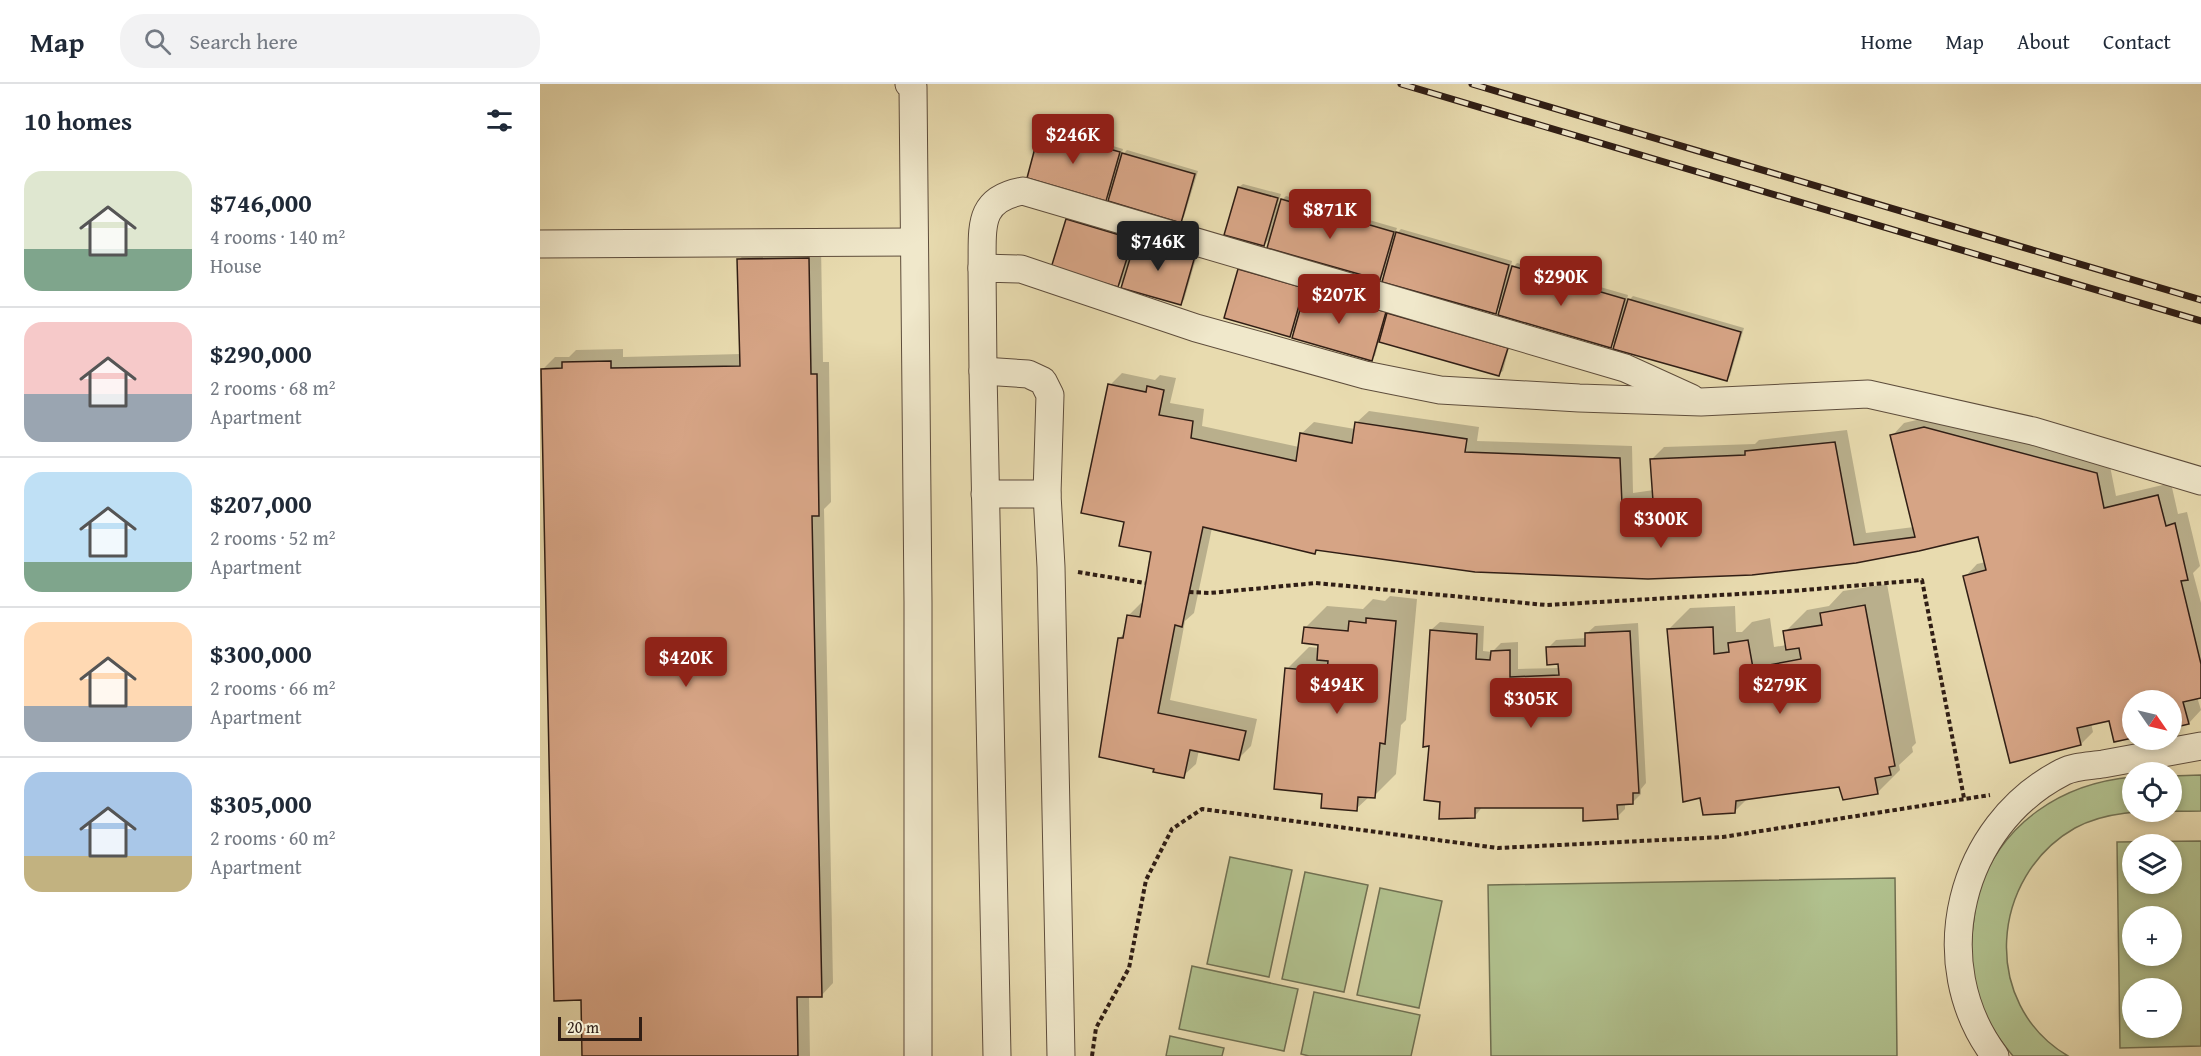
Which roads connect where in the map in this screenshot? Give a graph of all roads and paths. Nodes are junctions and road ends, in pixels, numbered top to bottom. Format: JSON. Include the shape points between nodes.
{"nodes":[{"id":1,"x":909,"y":84,"type":"edge"},
{"id":2,"x":913,"y":242,"type":"junction"},
{"id":3,"x":540,"y":244,"type":"edge"},
{"id":4,"x":982,"y":268,"type":"junction"},
{"id":5,"x":982,"y":371,"type":"junction"},
{"id":6,"x":1701,"y":402,"type":"junction"},
{"id":7,"x":2201,"y":481,"type":"edge"},
{"id":8,"x":985,"y":494,"type":"junction"},
{"id":9,"x":1047,"y":494,"type":"junction"},
{"id":10,"x":1051,"y":567,"type":"junction"},
{"id":11,"x":1145,"y":583,"type":"dead end"},
{"id":12,"x":1189,"y":592,"type":"dead end"},
{"id":13,"x":2201,"y":746,"type":"edge"},
{"id":14,"x":2036,"y":788,"type":"junction"},
{"id":15,"x":1964,"y":798,"type":"junction"},
{"id":16,"x":1058,"y":1053,"type":"edge"},
{"id":17,"x":918,"y":1056,"type":"edge"},
{"id":18,"x":997,"y":1056,"type":"edge"},
{"id":19,"x":1092,"y":1056,"type":"edge"},
{"id":20,"x":1995,"y":1056,"type":"edge"}],
"edges":[{"from":1,"to":2,"type":"lane","via":[[913,87]]},
{"from":2,"to":3,"type":"lane"},
{"from":2,"to":17,"type":"lane"},
{"from":4,"to":5,"type":"lane"},
{"from":4,"to":6,"type":"lane","via":[[1021,269],[1196,328],[1365,375],[1440,390]]},
{"from":4,"to":6,"type":"lane","via":[[983,224],[990,206],[1006,194],[1023,191],[1625,368]]},
{"from":5,"to":8,"type":"lane"},
{"from":5,"to":9,"type":"lane","via":[[1028,374],[1043,381],[1050,395]]},
{"from":6,"to":7,"type":"lane","via":[[1868,394],[2033,431]]},
{"from":8,"to":9,"type":"lane"},
{"from":8,"to":18,"type":"lane"},
{"from":9,"to":10,"type":"lane"},
{"from":10,"to":11,"type":"path"},
{"from":10,"to":16,"type":"lane"},
{"from":12,"to":15,"type":"path","via":[[1317,583],[1546,605],[1922,580]]},
{"from":13,"to":14,"type":"lane","via":[[2065,771]]},
{"from":14,"to":15,"type":"path"},
{"from":14,"to":20,"type":"lane","via":[[2006,815],[1988,840],[1968,885],[1958,924],[1958,962],[1965,997]]},
{"from":15,"to":19,"type":"path","via":[[1723,837],[1498,848],[1202,810],[1172,829],[1146,880],[1129,968],[1096,1028]]}]}
